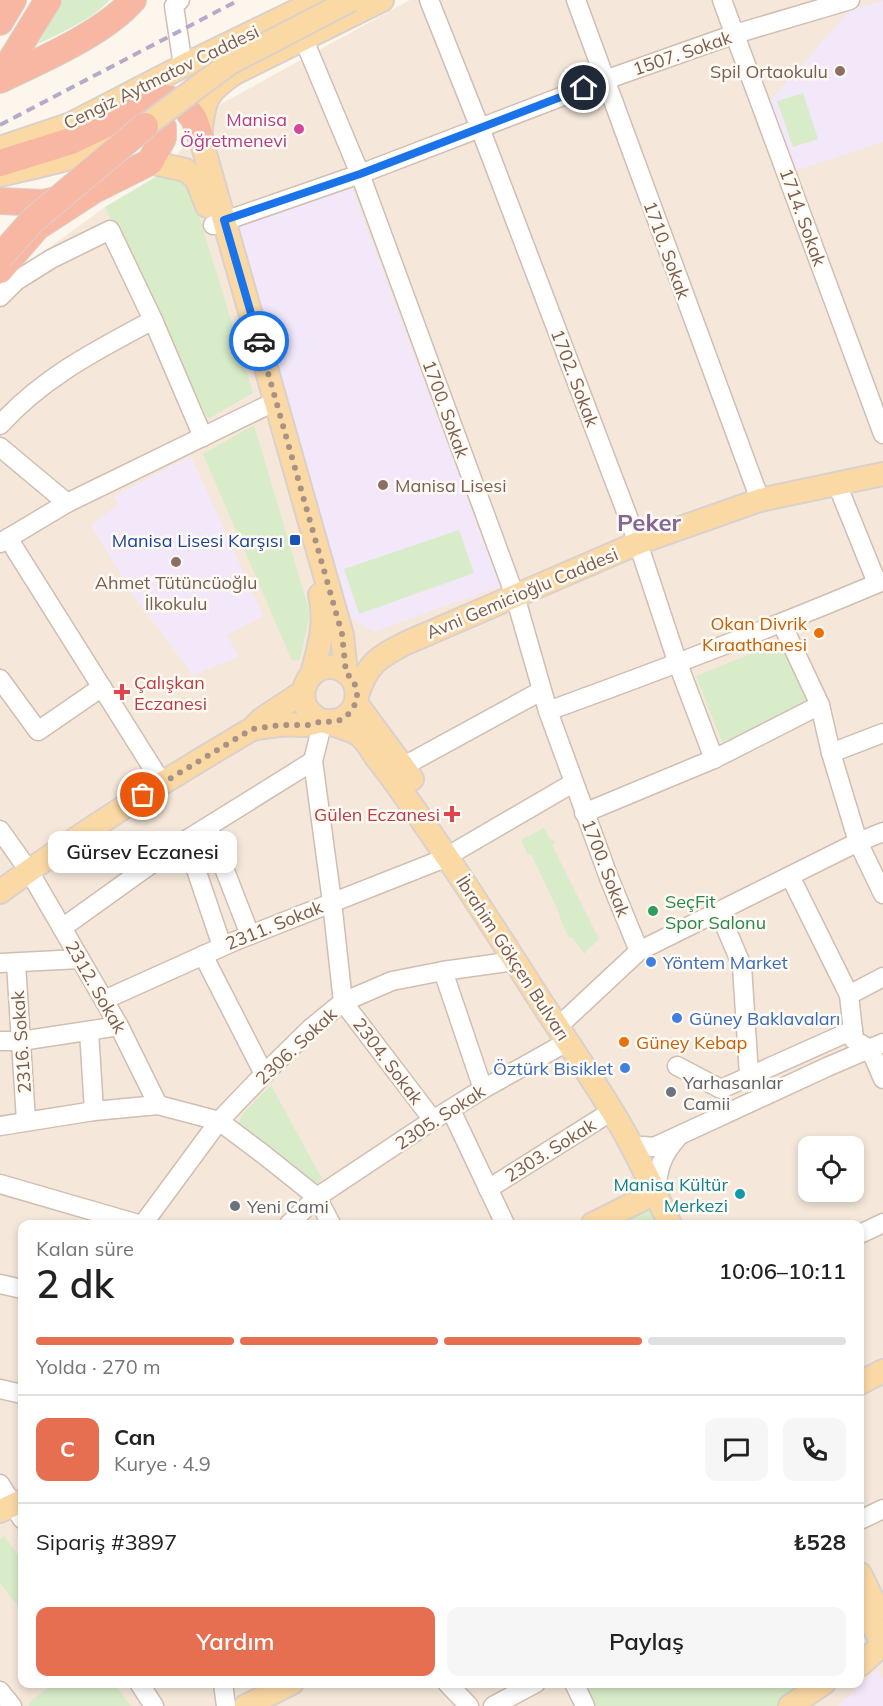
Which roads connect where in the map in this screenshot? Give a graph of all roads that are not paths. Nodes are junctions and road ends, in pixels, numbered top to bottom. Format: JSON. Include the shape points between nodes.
{"nodes":[{"id":1,"x":13,"y":0,"type":"edge"},
{"id":2,"x":48,"y":0,"type":"edge"},
{"id":3,"x":133,"y":0,"type":"edge"},
{"id":4,"x":180,"y":0,"type":"edge"},
{"id":5,"x":319,"y":0,"type":"edge"},
{"id":6,"x":351,"y":0,"type":"edge"},
{"id":7,"x":382,"y":0,"type":"edge"},
{"id":8,"x":429,"y":0,"type":"edge"},
{"id":9,"x":576,"y":0,"type":"edge"},
{"id":10,"x":722,"y":0,"type":"edge"},
{"id":11,"x":838,"y":1,"type":"edge"},
{"id":12,"x":0,"y":22,"type":"edge"},
{"id":13,"x":735,"y":34,"type":"junction"},
{"id":14,"x":304,"y":40,"type":"junction"},
{"id":15,"x":183,"y":66,"type":"junction"},
{"id":16,"x":0,"y":79,"type":"edge"},
{"id":17,"x":605,"y":80,"type":"junction"},
{"id":18,"x":117,"y":119,"type":"junction"},
{"id":19,"x":145,"y":126,"type":"junction"},
{"id":20,"x":480,"y":128,"type":"junction"},
{"id":21,"x":200,"y":136,"type":"junction"},
{"id":22,"x":0,"y":148,"type":"edge"},
{"id":23,"x":150,"y":162,"type":"junction"},
{"id":24,"x":0,"y":163,"type":"edge"},
{"id":25,"x":360,"y":174,"type":"junction"},
{"id":26,"x":0,"y":175,"type":"edge"},
{"id":27,"x":94,"y":190,"type":"junction"},
{"id":28,"x":0,"y":201,"type":"edge"},
{"id":29,"x":219,"y":222,"type":"junction"},
{"id":30,"x":0,"y":257,"type":"edge"},
{"id":31,"x":0,"y":270,"type":"edge"},
{"id":32,"x":0,"y":297,"type":"edge"},
{"id":33,"x":153,"y":320,"type":"junction"},
{"id":34,"x":268,"y":405,"type":"junction"},
{"id":35,"x":0,"y":425,"type":"edge"},
{"id":36,"x":883,"y":434,"type":"edge"},
{"id":37,"x":203,"y":436,"type":"junction"},
{"id":38,"x":0,"y":447,"type":"edge"},
{"id":39,"x":883,"y":474,"type":"edge"},
{"id":40,"x":837,"y":484,"type":"junction"},
{"id":41,"x":760,"y":500,"type":"junction"},
{"id":42,"x":67,"y":503,"type":"junction"},
{"id":43,"x":4,"y":540,"type":"edge"},
{"id":44,"x":638,"y":543,"type":"junction"},
{"id":45,"x":880,"y":582,"type":"edge"},
{"id":46,"x":515,"y":596,"type":"junction"},
{"id":47,"x":782,"y":624,"type":"junction"},
{"id":48,"x":678,"y":664,"type":"junction"},
{"id":49,"x":346,"y":673,"type":"junction"},
{"id":50,"x":0,"y":679,"type":"edge"},
{"id":51,"x":308,"y":683,"type":"junction"},
{"id":52,"x":102,"y":687,"type":"junction"},
{"id":53,"x":541,"y":691,"type":"junction"},
{"id":54,"x":357,"y":699,"type":"junction"},
{"id":55,"x":820,"y":705,"type":"junction"},
{"id":56,"x":548,"y":711,"type":"junction"},
{"id":57,"x":323,"y":721,"type":"junction"},
{"id":58,"x":252,"y":729,"type":"junction"},
{"id":59,"x":883,"y":733,"type":"edge"},
{"id":60,"x":831,"y":753,"type":"junction"},
{"id":61,"x":714,"y":759,"type":"junction"},
{"id":62,"x":313,"y":761,"type":"junction"},
{"id":63,"x":404,"y":766,"type":"junction"},
{"id":64,"x":162,"y":783,"type":"junction"},
{"id":65,"x":573,"y":783,"type":"junction"},
{"id":66,"x":584,"y":813,"type":"junction"},
{"id":67,"x":208,"y":827,"type":"junction"},
{"id":68,"x":0,"y":830,"type":"edge"},
{"id":69,"x":883,"y":832,"type":"edge"},
{"id":70,"x":186,"y":840,"type":"junction"},
{"id":71,"x":858,"y":842,"type":"junction"},
{"id":72,"x":453,"y":854,"type":"junction"},
{"id":73,"x":29,"y":871,"type":"junction"},
{"id":74,"x":790,"y":876,"type":"junction"},
{"id":75,"x":0,"y":892,"type":"edge"},
{"id":76,"x":883,"y":894,"type":"edge"},
{"id":77,"x":332,"y":902,"type":"junction"},
{"id":78,"x":719,"y":912,"type":"junction"},
{"id":79,"x":62,"y":928,"type":"junction"},
{"id":80,"x":250,"y":934,"type":"junction"},
{"id":81,"x":222,"y":946,"type":"junction"},
{"id":82,"x":639,"y":951,"type":"junction"},
{"id":83,"x":203,"y":955,"type":"junction"},
{"id":84,"x":80,"y":959,"type":"junction"},
{"id":85,"x":515,"y":961,"type":"junction"},
{"id":86,"x":8,"y":963,"type":"edge"},
{"id":87,"x":443,"y":971,"type":"junction"},
{"id":88,"x":883,"y":977,"type":"edge"},
{"id":89,"x":849,"y":996,"type":"junction"},
{"id":90,"x":104,"y":1000,"type":"junction"},
{"id":91,"x":343,"y":1002,"type":"junction"},
{"id":92,"x":119,"y":1026,"type":"junction"},
{"id":93,"x":853,"y":1030,"type":"junction"},
{"id":94,"x":89,"y":1031,"type":"junction"},
{"id":95,"x":565,"y":1032,"type":"junction"},
{"id":96,"x":0,"y":1041,"type":"edge"},
{"id":97,"x":21,"y":1041,"type":"junction"},
{"id":98,"x":876,"y":1046,"type":"edge"},
{"id":99,"x":677,"y":1066,"type":"dead end"},
{"id":100,"x":264,"y":1074,"type":"junction"},
{"id":101,"x":749,"y":1075,"type":"junction"},
{"id":102,"x":883,"y":1079,"type":"edge"},
{"id":103,"x":483,"y":1089,"type":"junction"},
{"id":104,"x":158,"y":1105,"type":"junction"},
{"id":105,"x":451,"y":1110,"type":"junction"},
{"id":106,"x":94,"y":1111,"type":"junction"},
{"id":107,"x":612,"y":1111,"type":"junction"},
{"id":108,"x":433,"y":1120,"type":"junction"},
{"id":109,"x":26,"y":1121,"type":"junction"},
{"id":110,"x":219,"y":1121,"type":"junction"},
{"id":111,"x":0,"y":1126,"type":"edge"},
{"id":112,"x":680,"y":1136,"type":"junction"},
{"id":113,"x":643,"y":1146,"type":"junction"},
{"id":114,"x":657,"y":1183,"type":"junction"},
{"id":115,"x":0,"y":1184,"type":"edge"},
{"id":116,"x":488,"y":1189,"type":"junction"},
{"id":117,"x":317,"y":1197,"type":"junction"},
{"id":118,"x":124,"y":1220,"type":"edge"},
{"id":119,"x":146,"y":1220,"type":"edge"},
{"id":120,"x":294,"y":1220,"type":"edge"},
{"id":121,"x":329,"y":1220,"type":"edge"},
{"id":122,"x":503,"y":1220,"type":"edge"},
{"id":123,"x":599,"y":1220,"type":"edge"},
{"id":124,"x":669,"y":1220,"type":"edge"},
{"id":125,"x":682,"y":1220,"type":"edge"},
{"id":126,"x":883,"y":1223,"type":"edge"},
{"id":127,"x":864,"y":1232,"type":"edge"},
{"id":128,"x":0,"y":1284,"type":"edge"},
{"id":129,"x":18,"y":1288,"type":"edge"},
{"id":130,"x":883,"y":1371,"type":"edge"},
{"id":131,"x":864,"y":1381,"type":"edge"},
{"id":132,"x":0,"y":1389,"type":"edge"},
{"id":133,"x":18,"y":1393,"type":"edge"},
{"id":134,"x":0,"y":1484,"type":"edge"},
{"id":135,"x":15,"y":1509,"type":"edge"},
{"id":136,"x":883,"y":1509,"type":"edge"},
{"id":137,"x":864,"y":1518,"type":"edge"},
{"id":138,"x":864,"y":1582,"type":"edge"},
{"id":139,"x":864,"y":1607,"type":"edge"},
{"id":140,"x":883,"y":1620,"type":"edge"},
{"id":141,"x":883,"y":1645,"type":"edge"},
{"id":142,"x":864,"y":1657,"type":"edge"},
{"id":143,"x":864,"y":1662,"type":"edge"},
{"id":144,"x":142,"y":1688,"type":"edge"},
{"id":145,"x":224,"y":1688,"type":"edge"},
{"id":146,"x":266,"y":1688,"type":"edge"},
{"id":147,"x":282,"y":1688,"type":"edge"},
{"id":148,"x":452,"y":1688,"type":"edge"},
{"id":149,"x":527,"y":1688,"type":"edge"},
{"id":150,"x":576,"y":1688,"type":"edge"},
{"id":151,"x":817,"y":1688,"type":"edge"},
{"id":152,"x":835,"y":1688,"type":"edge"},
{"id":153,"x":0,"y":1691,"type":"edge"},
{"id":154,"x":12,"y":1706,"type":"edge"},
{"id":155,"x":154,"y":1706,"type":"edge"},
{"id":156,"x":226,"y":1706,"type":"edge"},
{"id":157,"x":232,"y":1706,"type":"edge"},
{"id":158,"x":246,"y":1706,"type":"edge"},
{"id":159,"x":469,"y":1706,"type":"edge"},
{"id":160,"x":493,"y":1706,"type":"edge"},
{"id":161,"x":585,"y":1706,"type":"edge"},
{"id":162,"x":790,"y":1706,"type":"edge"},
{"id":163,"x":815,"y":1706,"type":"edge"}],
"edges":[{"from":1,"to":12,"type":"highway"},
{"from":2,"to":16,"type":"highway"},
{"from":3,"to":16,"type":"highway","via":[[92,32]]},
{"from":4,"to":15,"type":"street","via":[[174,6]]},
{"from":5,"to":15,"type":"main road","name":"Cengiz Aytmatov Caddesi"},
{"from":6,"to":19,"type":"main road","bridge":true,"via":[[230,63]]},
{"from":7,"to":14,"type":"main road"},
{"from":8,"to":20,"type":"street","name":"1702. Sokak"},
{"from":9,"to":17,"type":"street","name":"1710. Sokak"},
{"from":10,"to":13,"type":"street","name":"1714. Sokak"},
{"from":11,"to":13,"type":"street","name":"1507. Sokak"},
{"from":13,"to":17,"type":"street","name":"1507. Sokak"},
{"from":13,"to":36,"type":"street","name":"1714. Sokak"},
{"from":14,"to":21,"type":"main road","via":[[217,85],[202,113]]},
{"from":14,"to":25,"type":"street","name":"1700. Sokak"},
{"from":15,"to":22,"type":"main road","name":"Cengiz Aytmatov Caddesi","via":[[71,124]]},
{"from":17,"to":20,"type":"street","name":"1507. Sokak"},
{"from":17,"to":41,"type":"street","name":"1710. Sokak"},
{"from":18,"to":21,"type":"highway","via":[[150,100],[166,98],[182,103]]},
{"from":18,"to":23,"type":"highway","via":[[138,112],[156,118],[163,138]]},
{"from":18,"to":24,"type":"highway","via":[[71,141]]},
{"from":19,"to":26,"type":"main road","bridge":true,"via":[[100,148]]},
{"from":19,"to":30,"type":"highway","bridge":true,"via":[[32,221]]},
{"from":20,"to":25,"type":"street","name":"1507. Sokak"},
{"from":20,"to":44,"type":"street","name":"1702. Sokak"},
{"from":21,"to":29,"type":"main road"},
{"from":23,"to":27,"type":"highway"},
{"from":23,"to":29,"type":"main road","via":[[185,170],[196,178]]},
{"from":25,"to":29,"type":"street","name":"1507. Sokak"},
{"from":25,"to":46,"type":"street","name":"1700. Sokak"},
{"from":27,"to":28,"type":"highway","via":[[43,203]]},
{"from":27,"to":31,"type":"highway","via":[[37,227]]},
{"from":29,"to":34,"type":"main road"},
{"from":29,"to":49,"type":"main road","via":[[342,634]]},
{"from":32,"to":33,"type":"street","via":[[16,281],[51,259],[110,230]]},
{"from":33,"to":35,"type":"street","via":[[61,371]]},
{"from":33,"to":37,"type":"street"},
{"from":34,"to":37,"type":"street"},
{"from":34,"to":51,"type":"main road","via":[[323,609],[322,634]]},
{"from":37,"to":42,"type":"street"},
{"from":38,"to":42,"type":"street"},
{"from":39,"to":40,"type":"main road","name":"Avni Gemicioğlu Caddesi"},
{"from":40,"to":41,"type":"main road","name":"Avni Gemicioğlu Caddesi"},
{"from":40,"to":45,"type":"street"},
{"from":41,"to":44,"type":"main road","name":"Avni Gemicioğlu Caddesi"},
{"from":42,"to":43,"type":"street"},
{"from":43,"to":52,"type":"street"},
{"from":44,"to":46,"type":"main road","name":"Avni Gemicioğlu Caddesi"},
{"from":44,"to":48,"type":"street","name":"1702. Sokak"},
{"from":45,"to":47,"type":"street"},
{"from":46,"to":53,"type":"street","name":"1700. Sokak"},
{"from":46,"to":54,"type":"main road","name":"Avni Gemicioğlu Caddesi","via":[[382,655],[363,678]]},
{"from":47,"to":48,"type":"street"},
{"from":47,"to":55,"type":"street"},
{"from":48,"to":56,"type":"street"},
{"from":48,"to":61,"type":"street","name":"1702. Sokak"},
{"from":49,"to":51,"type":"main road","via":[[326,668]]},
{"from":49,"to":54,"type":"main road","via":[[356,687]]},
{"from":50,"to":52,"type":"street","via":[[38,731]]},
{"from":51,"to":57,"type":"main road","via":[[306,707]]},
{"from":51,"to":58,"type":"main road"},
{"from":52,"to":64,"type":"street"},
{"from":53,"to":56,"type":"street","name":"1700. Sokak"},
{"from":53,"to":63,"type":"street"},
{"from":54,"to":57,"type":"main road","via":[[347,716]]},
{"from":54,"to":63,"type":"main road","name":"İbrahim Gökçen Bulvarı"},
{"from":55,"to":60,"type":"street"},
{"from":55,"to":61,"type":"street"},
{"from":56,"to":65,"type":"street","name":"1700. Sokak"},
{"from":57,"to":58,"type":"main road"},
{"from":57,"to":62,"type":"street"},
{"from":57,"to":72,"type":"main road","name":"İbrahim Gökçen Bulvarı","via":[[359,735]]},
{"from":58,"to":64,"type":"main road"},
{"from":59,"to":60,"type":"street"},
{"from":60,"to":71,"type":"street"},
{"from":61,"to":66,"type":"street"},
{"from":62,"to":67,"type":"street"},
{"from":62,"to":77,"type":"street","name":"2306. Sokak"},
{"from":63,"to":72,"type":"main road","name":"İbrahim Gökçen Bulvarı"},
{"from":64,"to":73,"type":"main road"},
{"from":65,"to":66,"type":"street","name":"1700. Sokak"},
{"from":65,"to":72,"type":"street","name":"2311. Sokak"},
{"from":66,"to":82,"type":"street","name":"1700. Sokak"},
{"from":67,"to":70,"type":"street"},
{"from":67,"to":80,"type":"street"},
{"from":68,"to":73,"type":"street","name":"2312. Sokak"},
{"from":69,"to":71,"type":"street","name":"2305. Sokak"},
{"from":70,"to":79,"type":"street"},
{"from":70,"to":81,"type":"street"},
{"from":71,"to":74,"type":"street","name":"2305. Sokak"},
{"from":71,"to":76,"type":"street"},
{"from":72,"to":77,"type":"street","name":"2311. Sokak"},
{"from":72,"to":85,"type":"main road","name":"İbrahim Gökçen Bulvarı"},
{"from":72,"to":95,"type":"main road","name":"İbrahim Gökçen Bulvarı"},
{"from":73,"to":75,"type":"main road"},
{"from":73,"to":79,"type":"street","name":"2312. Sokak"},
{"from":74,"to":78,"type":"street","name":"2305. Sokak"},
{"from":74,"to":89,"type":"street"},
{"from":77,"to":80,"type":"street","name":"2311. Sokak"},
{"from":77,"to":91,"type":"street","name":"2306. Sokak"},
{"from":78,"to":82,"type":"street","name":"2305. Sokak"},
{"from":78,"to":101,"type":"street","via":[[742,966]]},
{"from":79,"to":84,"type":"street","name":"2312. Sokak"},
{"from":80,"to":81,"type":"street","name":"2311. Sokak"},
{"from":81,"to":83,"type":"street","name":"2311. Sokak"},
{"from":82,"to":95,"type":"street","name":"2305. Sokak"},
{"from":83,"to":90,"type":"street","name":"2311. Sokak"},
{"from":83,"to":100,"type":"street"},
{"from":84,"to":86,"type":"street"},
{"from":84,"to":90,"type":"street","name":"2312. Sokak"},
{"from":85,"to":87,"type":"street"},
{"from":85,"to":95,"type":"main road","name":"İbrahim Gökçen Bulvarı"},
{"from":86,"to":97,"type":"street","name":"2316. Sokak"},
{"from":87,"to":91,"type":"street","via":[[392,981]]},
{"from":87,"to":103,"type":"street"},
{"from":88,"to":89,"type":"street"},
{"from":89,"to":93,"type":"street"},
{"from":90,"to":92,"type":"street","name":"2312. Sokak"},
{"from":91,"to":100,"type":"street","name":"2306. Sokak"},
{"from":91,"to":108,"type":"street","name":"2304. Sokak"},
{"from":92,"to":94,"type":"street"},
{"from":92,"to":104,"type":"street","name":"2312. Sokak"},
{"from":93,"to":98,"type":"street","via":[[854,1040]]},
{"from":93,"to":101,"type":"street"},
{"from":94,"to":97,"type":"street"},
{"from":94,"to":106,"type":"street"},
{"from":95,"to":103,"type":"street","name":"2305. Sokak"},
{"from":95,"to":107,"type":"main road","name":"İbrahim Gökçen Bulvarı"},
{"from":95,"to":113,"type":"main road","name":"İbrahim Gökçen Bulvarı"},
{"from":96,"to":97,"type":"street"},
{"from":97,"to":109,"type":"street","name":"2316. Sokak"},
{"from":98,"to":102,"type":"street"},
{"from":98,"to":112,"type":"street"},
{"from":99,"to":101,"type":"street","via":[[722,1089]]},
{"from":100,"to":110,"type":"street","name":"2306. Sokak"},
{"from":103,"to":105,"type":"street","name":"2305. Sokak"},
{"from":104,"to":106,"type":"street"},
{"from":104,"to":110,"type":"street"},
{"from":105,"to":108,"type":"street","name":"2305. Sokak"},
{"from":105,"to":116,"type":"street"},
{"from":106,"to":109,"type":"street"},
{"from":107,"to":114,"type":"main road","name":"İbrahim Gökçen Bulvarı"},
{"from":107,"to":116,"type":"street","name":"2303. Sokak"},
{"from":108,"to":117,"type":"street","name":"2305. Sokak"},
{"from":109,"to":111,"type":"street"},
{"from":110,"to":117,"type":"street"},
{"from":110,"to":119,"type":"street","name":"2306. Sokak"},
{"from":112,"to":113,"type":"street","via":[[654,1147]]},
{"from":112,"to":114,"type":"street","via":[[666,1151]]},
{"from":113,"to":114,"type":"main road","name":"İbrahim Gökçen Bulvarı"},
{"from":114,"to":123,"type":"main road"},
{"from":114,"to":124,"type":"main road","name":"İbrahim Gökçen Bulvarı"},
{"from":114,"to":125,"type":"main road","name":"İbrahim Gökçen Bulvarı"},
{"from":115,"to":118,"type":"street"},
{"from":116,"to":122,"type":"street"},
{"from":117,"to":120,"type":"street","name":"2305. Sokak"},
{"from":117,"to":121,"type":"street"},
{"from":126,"to":127,"type":"street"},
{"from":128,"to":129,"type":"street"},
{"from":130,"to":131,"type":"main road"},
{"from":132,"to":133,"type":"street"},
{"from":134,"to":135,"type":"street"},
{"from":136,"to":137,"type":"street"},
{"from":138,"to":140,"type":"main road"},
{"from":139,"to":141,"type":"main road"},
{"from":141,"to":142,"type":"main road"},
{"from":141,"to":143,"type":"main road"},
{"from":144,"to":155,"type":"street"},
{"from":145,"to":156,"type":"street"},
{"from":146,"to":157,"type":"main road"},
{"from":147,"to":158,"type":"main road"},
{"from":148,"to":159,"type":"street"},
{"from":149,"to":160,"type":"street"},
{"from":150,"to":161,"type":"street"},
{"from":151,"to":162,"type":"main road"},
{"from":152,"to":163,"type":"main road"},
{"from":153,"to":154,"type":"street"}]}
